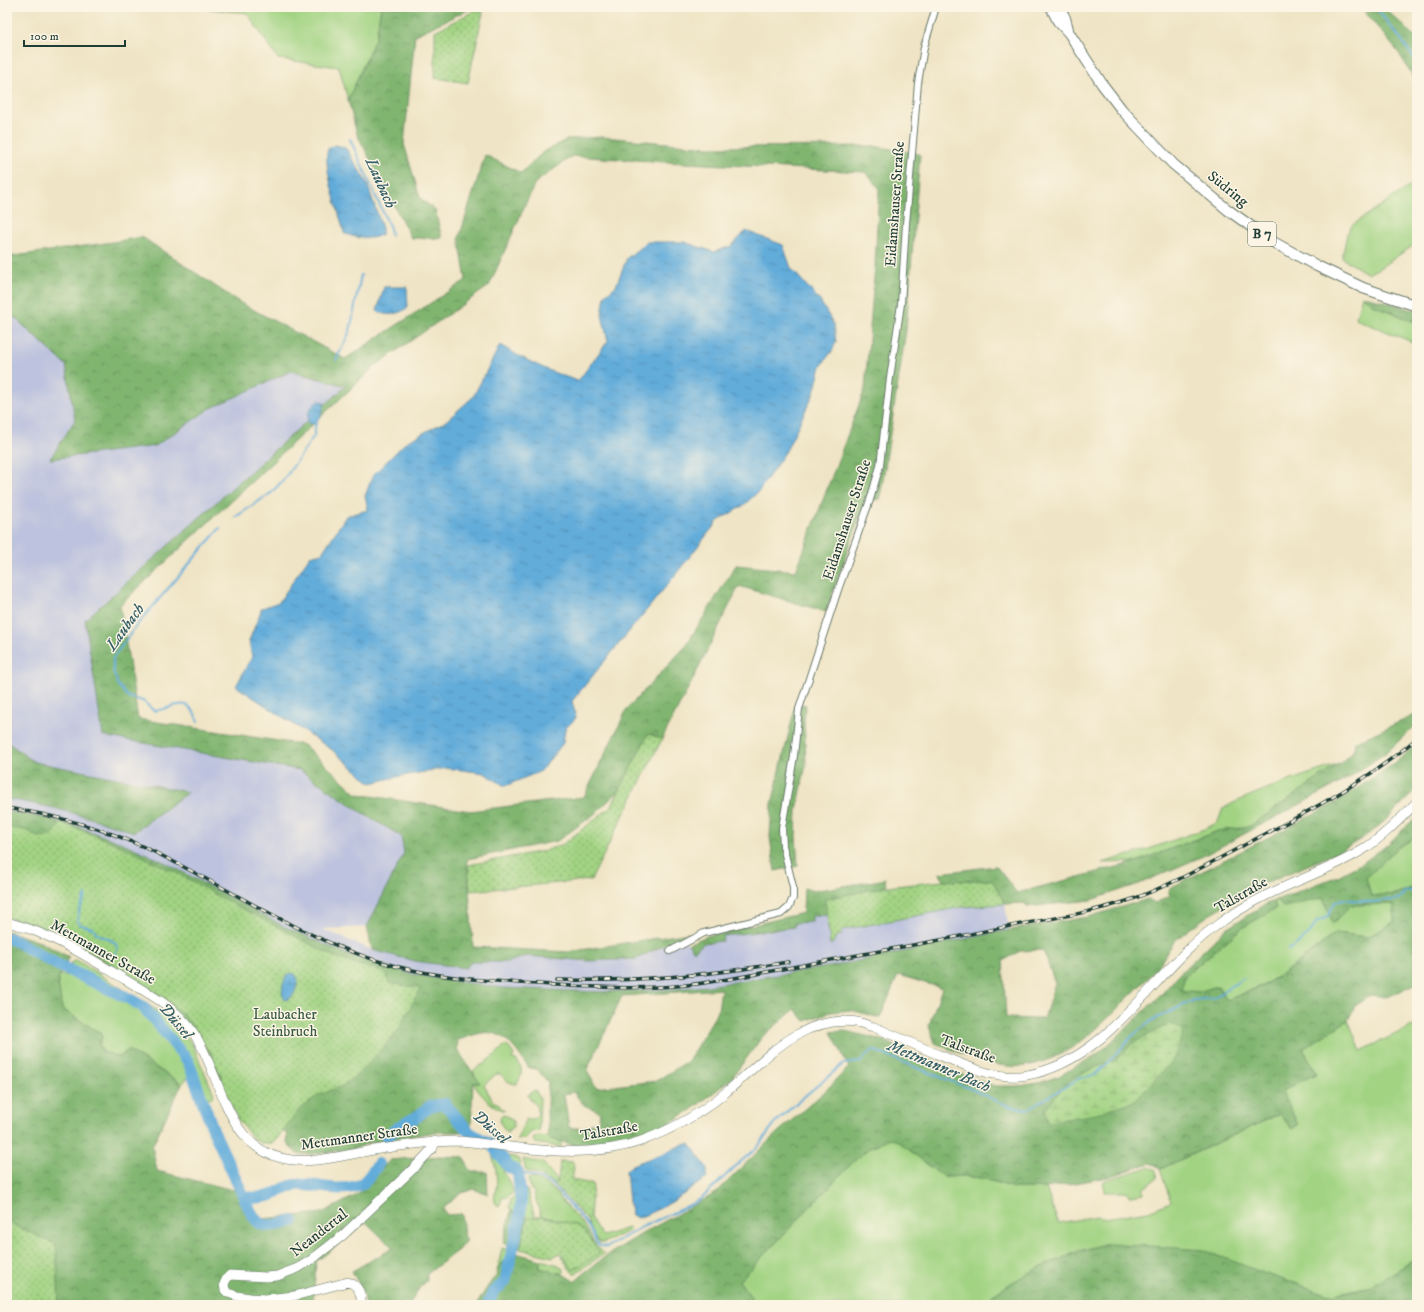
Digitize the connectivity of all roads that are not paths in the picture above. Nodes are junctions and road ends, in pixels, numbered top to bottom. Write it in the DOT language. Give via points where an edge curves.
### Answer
graph roads {
  1 [pos="936,7"];
  2 [pos="1051,7"];
  3 [pos="1059,7"];
  4 [pos="1069,33"];
  5 [pos="1417,306"];
  6 [pos="1417,802"];
  7 [pos="7,922"];
  8 [pos="670,951"];
  9 [pos="435,1141"];
  10 [pos="485,1143"];
  11 [pos="361,1305"];
  1 -- 8 [label="street, Eidamshauser Straße" via="924,47 918,83 901,304 880,466 800,709 782,828 783,846 793,887 792,903 781,914 704,933"];
  2 -- 4 [label="main road, Südring / B 7" via="1058,21"];
  3 -- 4 [label="main road, Südring / B 7"];
  4 -- 5 [label="main road, Südring / B 7" via="1122,110 1173,164 1228,210 1273,242 1317,266 1362,288"];
  6 -- 10 [label="main road, Talstraße" via="1364,849 1268,894 1218,924 1188,950 1092,1046 1070,1061 1043,1072 1025,1076 986,1073 874,1027 858,1022 836,1022 803,1031 781,1044 714,1102 650,1137 600,1150 576,1151"];
  7 -- 9 [label="main road, Mettmanner Straße" via="69,946 155,998 185,1021 202,1047 236,1125 246,1138 261,1150 280,1158 301,1160"];
  9 -- 10 [label="main road, Mettmanner Straße"];
  9 -- 11 [label="main road, Neandertal" via="434,1148 414,1168 342,1236 311,1260 277,1276 230,1275 224,1284 231,1295 266,1299 294,1296 348,1282 356,1286 361,1295"];
}
